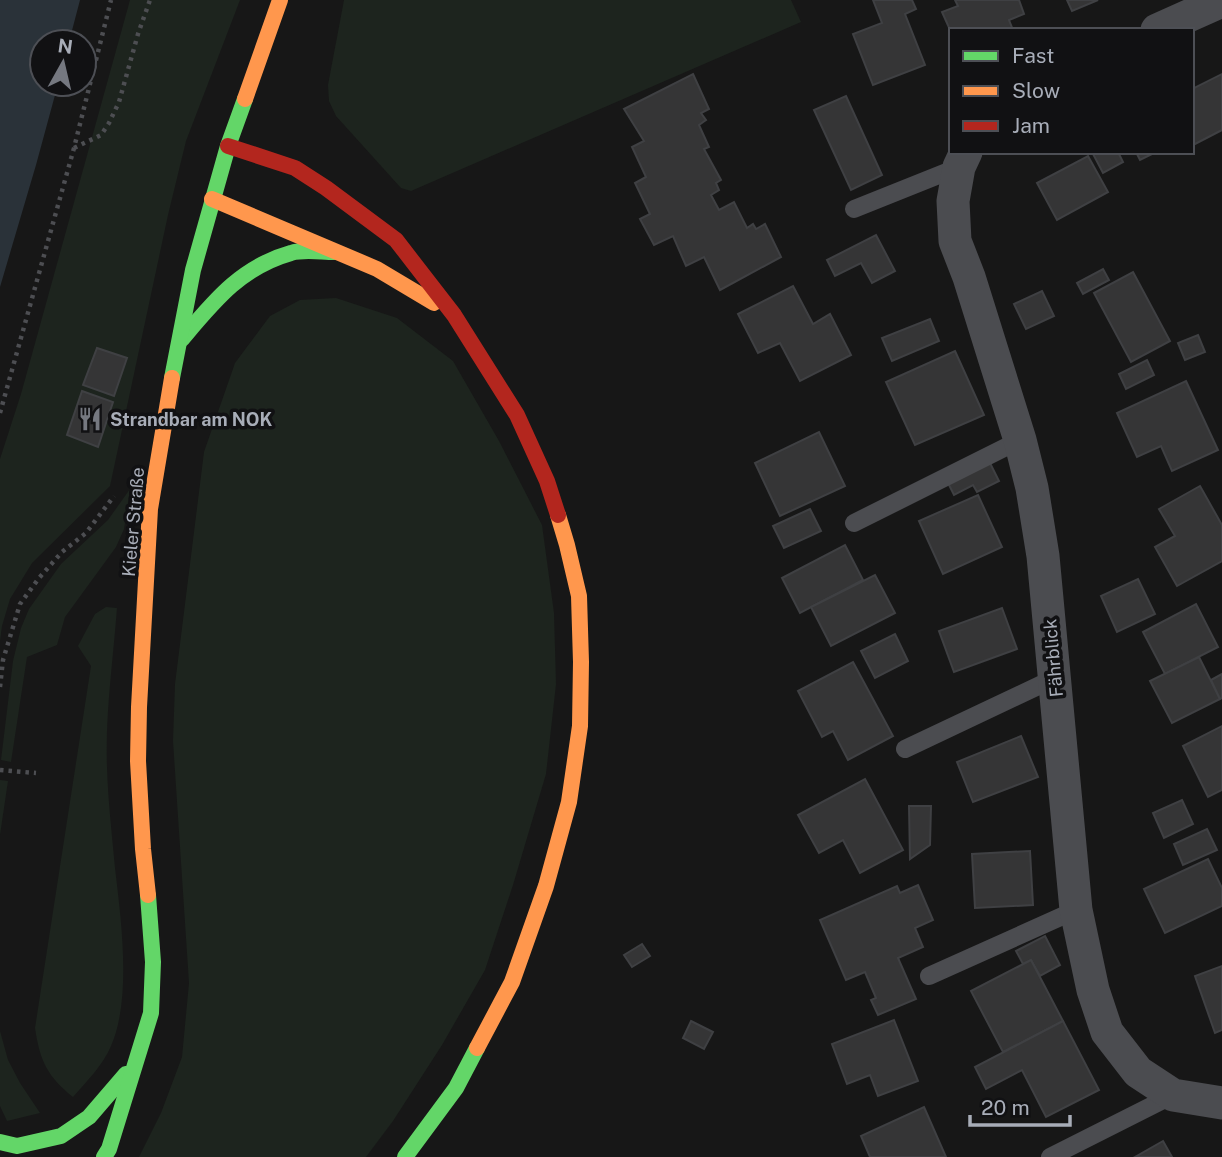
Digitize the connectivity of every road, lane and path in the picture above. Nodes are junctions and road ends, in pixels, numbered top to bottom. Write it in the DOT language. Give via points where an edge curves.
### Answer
graph roads {
  1 [pos="111,0"];
  2 [pos="150,0"];
  3 [pos="280,0"];
  4 [pos="1222,1"];
  5 [pos="1161,28"];
  6 [pos="228,146"];
  7 [pos="74,148"];
  8 [pos="962,159"];
  9 [pos="212,199"];
  10 [pos="854,209"];
  11 [pos="340,252"];
  12 [pos="454,315"];
  13 [pos="178,343"];
  14 [pos="0,413"];
  15 [pos="1020,440"];
  16 [pos="120,487"];
  17 [pos="854,523"];
  18 [pos="1055,678"];
  19 [pos="0,687"];
  20 [pos="905,749"];
  21 [pos="0,770"];
  22 [pos="36,773"];
  23 [pos="1076,910"];
  24 [pos="929,976"];
  25 [pos="136,1061"];
  26 [pos="1173,1095"];
  27 [pos="1222,1103"];
  28 [pos="0,1142"];
  29 [pos="104,1157"];
  30 [pos="405,1157"];
  31 [pos="1050,1157"];
  1 -- 7 [label="path"];
  2 -- 7 [label="path" via="109,123 101,135"];
  3 -- 6 [label="main road, Kieler Straße"];
  4 -- 5 [label="street"];
  6 -- 9 [label="main road, Kieler Straße"];
  6 -- 12 [label="main road" via="295,169 356,210 396,240"];
  7 -- 14 [label="path"];
  8 -- 10 [label="lane"];
  8 -- 15 [label="street, Fährblick" via="953,201 955,241"];
  9 -- 11 [label="main road"];
  9 -- 13 [label="main road, Kieler Straße"];
  11 -- 12 [label="main road"];
  11 -- 13 [label="main road" via="293,252 253,268 216,299"];
  12 -- 30 [label="main road" via="517,415 547,481 568,545 579,596 580,726 569,802 512,982 456,1088"];
  13 -- 25 [label="main road, Kieler Straße" via="150,509 138,761 153,962 151,1013"];
  15 -- 17 [label="lane"];
  15 -- 18 [label="street, Fährblick" via="1043,556"];
  16 -- 19 [label="path" via="86,533 62,552 20,604"];
  18 -- 20 [label="lane"];
  18 -- 23 [label="street, Fährblick"];
  21 -- 22 [label="path"];
  23 -- 24 [label="lane"];
  23 -- 26 [label="street, Fährblick" via="1107,1032 1138,1072"];
  25 -- 28 [label="main road, Kieler Straße" via="89,1117 61,1136 18,1146"];
  25 -- 29 [label="main road, Kieler Straße"];
  26 -- 27 [label="street, Fährblick"];
  26 -- 31 [label="lane"];
}
